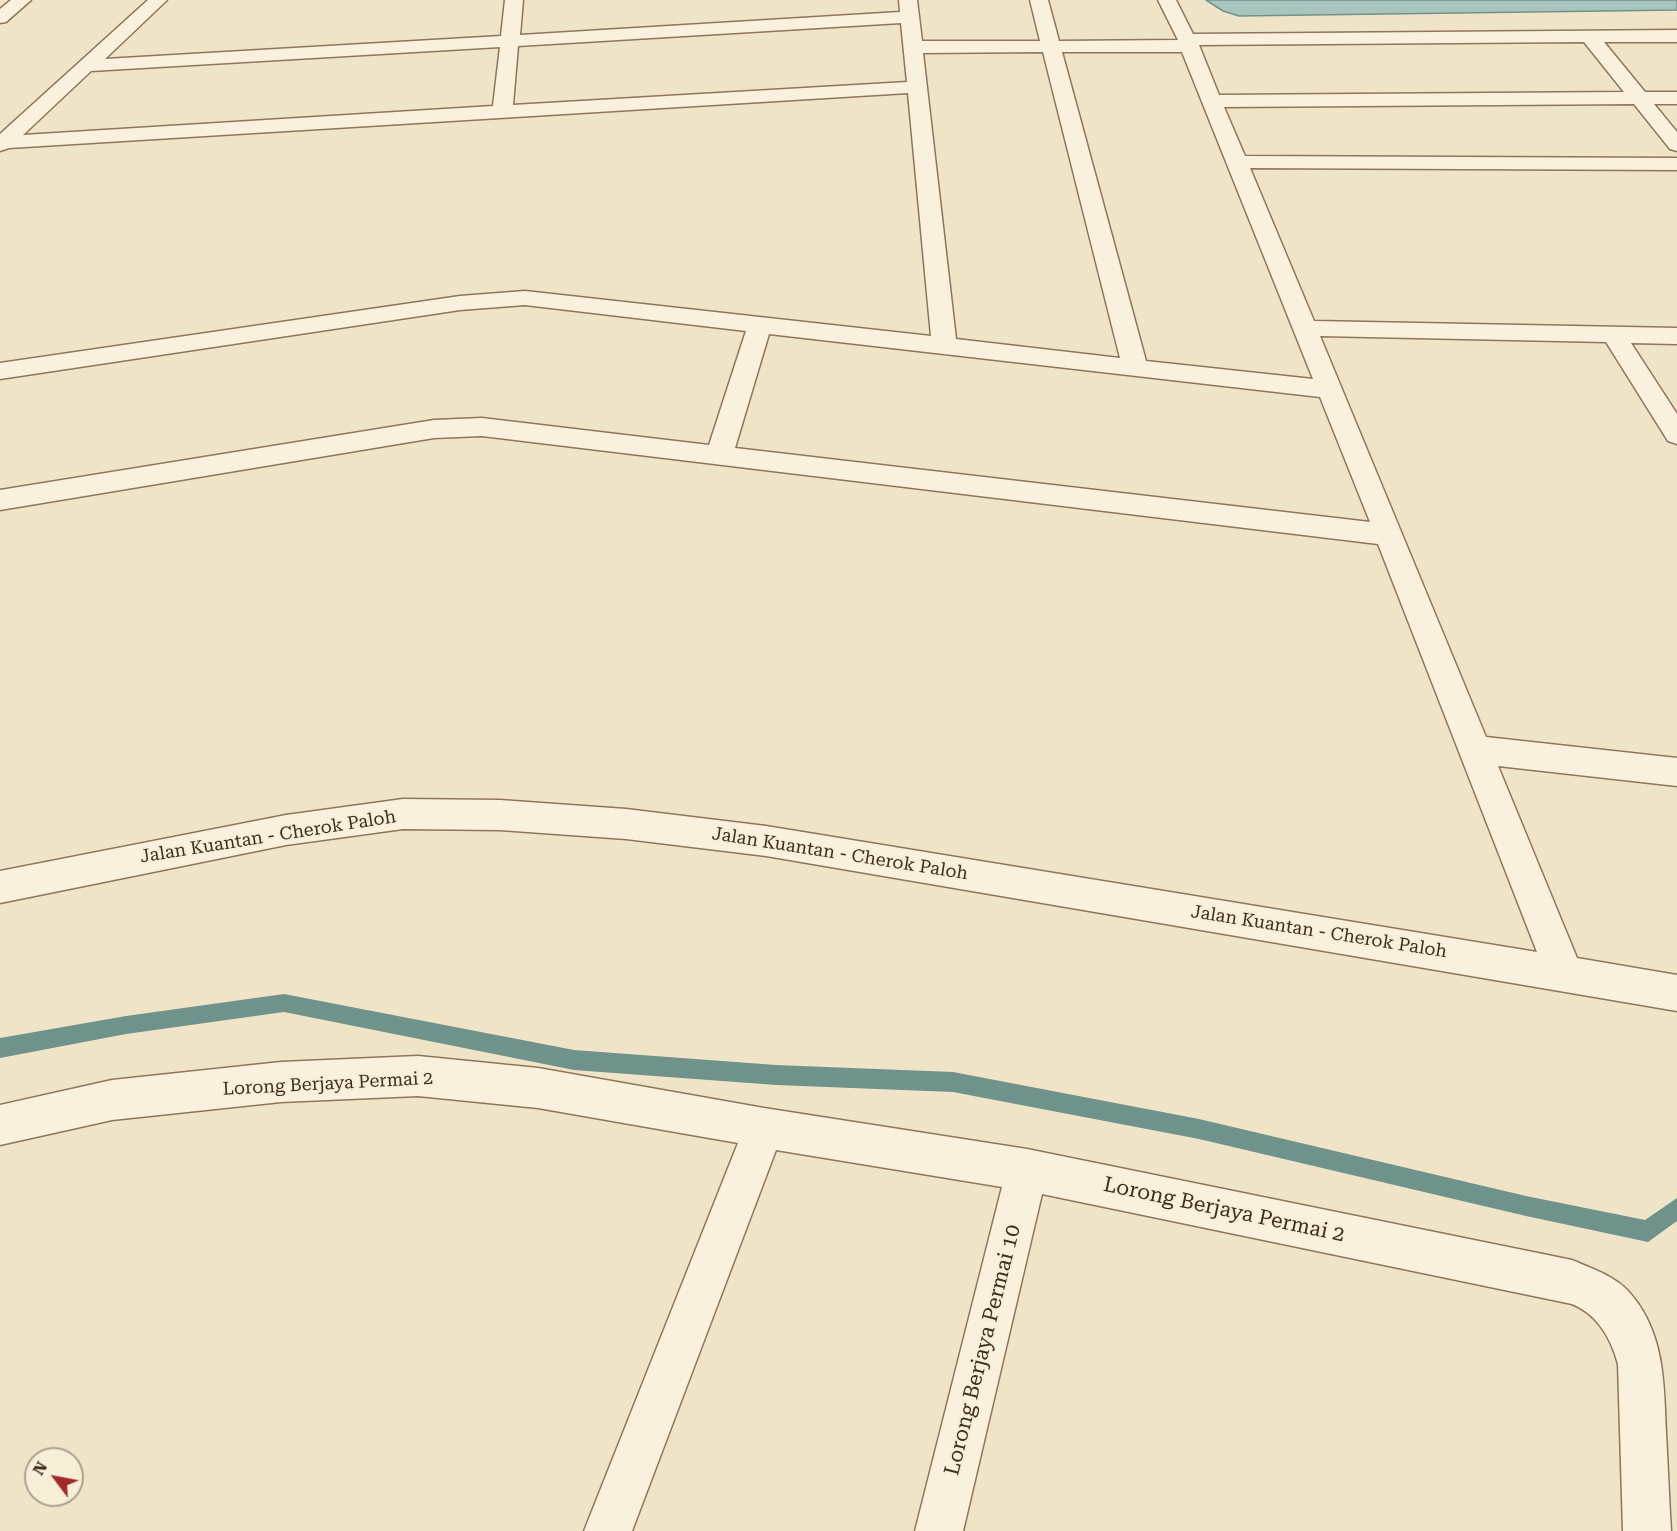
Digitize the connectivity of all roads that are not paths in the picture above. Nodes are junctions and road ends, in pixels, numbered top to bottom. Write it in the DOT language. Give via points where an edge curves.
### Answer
graph roads {
  1 [pos="22,0"];
  2 [pos="158,0"];
  3 [pos="514,0"];
  4 [pos="1039,0"];
  5 [pos="1167,0"];
  6 [pos="909,9"];
  7 [pos="0,18"];
  8 [pos="1589,36"];
  9 [pos="1677,36"];
  10 [pos="509,41"];
  11 [pos="1188,43"];
  12 [pos="1051,46"];
  13 [pos="912,47"];
  14 [pos="87,66"];
  15 [pos="916,87"];
  16 [pos="1639,98"];
  17 [pos="1677,98"];
  18 [pos="1212,101"];
  19 [pos="502,112"];
  20 [pos="2,143"];
  21 [pos="1677,145"];
  22 [pos="1237,162"];
  23 [pos="1677,164"];
  24 [pos="760,324"];
  25 [pos="1305,328"];
  26 [pos="1613,334"];
  27 [pos="1677,336"];
  28 [pos="944,345"];
  29 [pos="1135,367"];
  30 [pos="0,371"];
  31 [pos="1330,390"];
  32 [pos="1677,435"];
  33 [pos="719,455"];
  34 [pos="0,500"];
  35 [pos="1389,535"];
  36 [pos="1475,750"];
  37 [pos="1677,772"];
  38 [pos="0,887"];
  39 [pos="1564,973"];
  40 [pos="1677,993"];
  41 [pos="0,1125"];
  42 [pos="764,1128"];
  43 [pos="1027,1170"];
  44 [pos="608,1531"];
  45 [pos="939,1531"];
  46 [pos="1647,1531"];
  1 -- 7 [label="street"];
  2 -- 14 [label="street"];
  3 -- 10 [label="street"];
  4 -- 12 [label="street"];
  5 -- 11 [label="street"];
  6 -- 10 [label="street"];
  6 -- 13 [label="street"];
  8 -- 9 [label="street"];
  8 -- 11 [label="street"];
  8 -- 16 [label="street"];
  10 -- 14 [label="street"];
  10 -- 19 [label="street"];
  11 -- 12 [label="street"];
  11 -- 18 [label="street"];
  12 -- 13 [label="street"];
  12 -- 29 [label="street"];
  13 -- 15 [label="street"];
  14 -- 20 [label="street"];
  15 -- 19 [label="street"];
  15 -- 28 [label="street"];
  16 -- 17 [label="street"];
  16 -- 18 [label="street"];
  16 -- 21 [label="street"];
  18 -- 22 [label="street"];
  19 -- 20 [label="street"];
  22 -- 23 [label="street"];
  22 -- 25 [label="street"];
  24 -- 28 [label="street"];
  24 -- 30 [label="street" via="525,298 460,303"];
  24 -- 33 [label="street"];
  25 -- 26 [label="street"];
  25 -- 31 [label="street"];
  26 -- 27 [label="street"];
  26 -- 32 [label="street"];
  28 -- 29 [label="street"];
  29 -- 31 [label="street"];
  31 -- 35 [label="street"];
  33 -- 34 [label="street" via="482,427 434,429"];
  33 -- 35 [label="street"];
  35 -- 36 [label="street"];
  36 -- 37 [label="street"];
  36 -- 39 [label="street"];
  38 -- 39 [label="street, Jalan Kuantan - Cherok Paloh" via="286,830 403,814 500,815 626,824 766,841"];
  39 -- 40 [label="street, Jalan Kuantan - Cherok Paloh"];
  41 -- 42 [label="street, Lorong Berjaya Permai 2" via="112,1100 281,1082 418,1076 538,1088"];
  42 -- 43 [label="street, Lorong Berjaya Permai 2"];
  42 -- 44 [label="street"];
  43 -- 45 [label="street, Lorong Berjaya Permai 10"];
  43 -- 46 [label="street, Lorong Berjaya Permai 2" via="1572,1282 1596,1292 1618,1312 1633,1336 1640,1364"];
}
